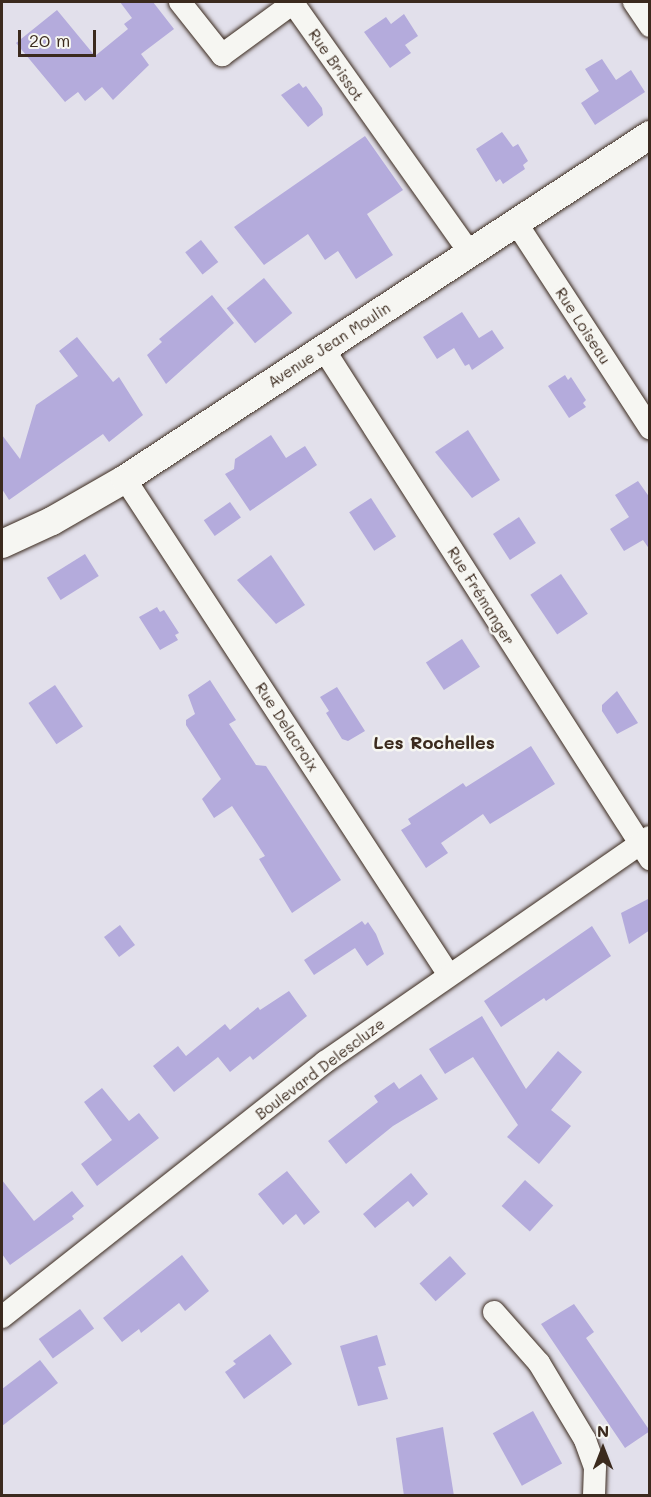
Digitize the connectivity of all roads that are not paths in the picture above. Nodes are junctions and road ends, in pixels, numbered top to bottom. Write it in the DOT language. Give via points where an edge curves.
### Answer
graph roads {
  1 [pos="180,2"];
  2 [pos="634,2"];
  3 [pos="650,26"];
  4 [pos="650,135"];
  5 [pos="517,224"];
  6 [pos="471,254"];
  7 [pos="323,348"];
  8 [pos="650,428"];
  9 [pos="125,478"];
  10 [pos="2,544"];
  11 [pos="646,846"];
  12 [pos="449,975"];
  13 [pos="494,1312"];
  14 [pos="2,1317"];
  15 [pos="594,1496"];
  1 -- 6 [label="street, Rue Brissot" via="222,55 293,3"];
  2 -- 3 [label="street"];
  4 -- 5 [label="street, Avenue Jean Moulin"];
  5 -- 6 [label="street, Avenue Jean Moulin"];
  5 -- 8 [label="street, Rue Loiseau"];
  6 -- 7 [label="street, Avenue Jean Moulin"];
  7 -- 9 [label="street, Avenue Jean Moulin"];
  7 -- 11 [label="street, Rue Frémanger"];
  9 -- 10 [label="street, Avenue Jean Moulin" via="52,521"];
  9 -- 12 [label="street, Rue Delacroix"];
  11 -- 12 [label="street, Boulevard Delescluze"];
  12 -- 14 [label="street, Boulevard Delescluze" via="325,1062"];
  13 -- 15 [label="street" via="539,1363 585,1440 595,1467"];
}
